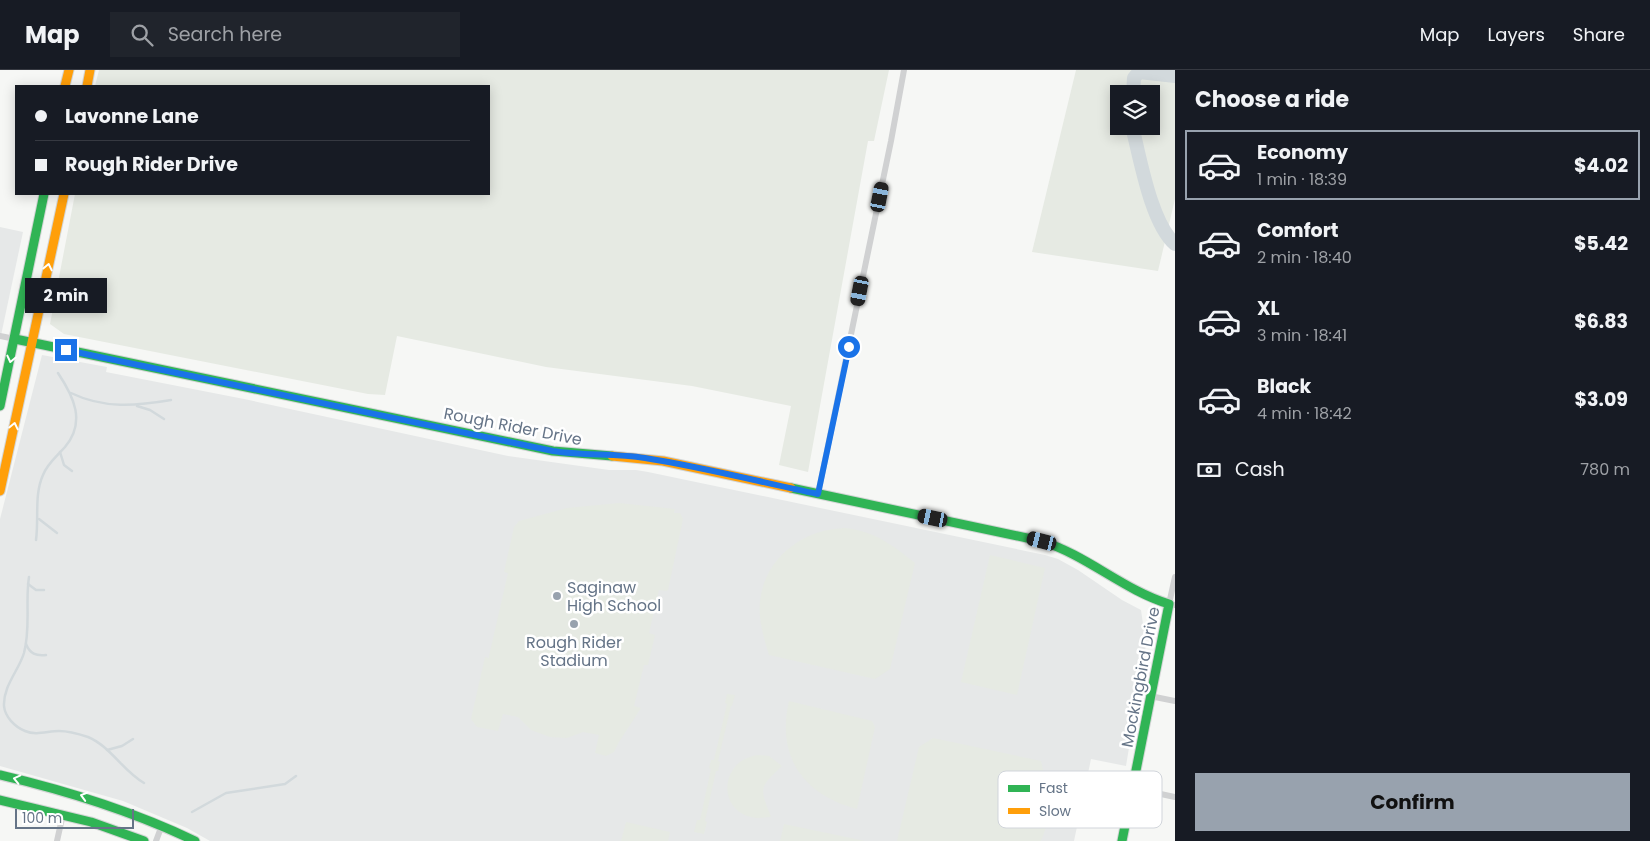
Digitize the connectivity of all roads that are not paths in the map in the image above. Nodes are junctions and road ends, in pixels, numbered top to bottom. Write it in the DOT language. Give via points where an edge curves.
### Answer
graph roads {
  1 [pos="69,70"];
  2 [pos="90,70"];
  3 [pos="904,70"];
  4 [pos="65,85"];
  5 [pos="87,85"];
  6 [pos="44,195"];
  7 [pos="64,195"];
  8 [pos="0,336"];
  9 [pos="15,339"];
  10 [pos="32,342"];
  11 [pos="0,406"];
  12 [pos="0,491"];
  13 [pos="818,494"];
  14 [pos="1175,577"];
  15 [pos="1172,605"];
  16 [pos="1150,696"];
  17 [pos="1175,701"];
  18 [pos="1136,771"];
  19 [pos="0,775"];
  20 [pos="1162,794"];
  21 [pos="1175,797"];
  22 [pos="0,800"];
  23 [pos="62,814"];
  24 [pos="162,825"];
  25 [pos="1125,828"];
  26 [pos="57,841"];
  27 [pos="144,841"];
  28 [pos="156,841"];
  29 [pos="195,841"];
  30 [pos="1122,841"];
  1 -- 4 [label="street"];
  2 -- 5 [label="street"];
  3 -- 13 [label="street"];
  6 -- 9 [label="street"];
  10 -- 7 [label="street, one-way"];
  8 -- 9 [label="street"];
  9 -- 10 [label="street, Rough Rider Drive"];
  9 -- 11 [label="street, one-way"];
  12 -- 10 [label="street, one-way"];
  10 -- 13 [label="street, Rough Rider Drive" via="553,451 634,456"];
  13 -- 15 [label="street, Rough Rider Drive" via="1048,542 1076,554 1130,589"];
  14 -- 15 [label="street, Mockingbird Drive"];
  15 -- 16 [label="street, Mockingbird Drive"];
  16 -- 17 [label="street"];
  16 -- 18 [label="street, Mockingbird Drive"];
  24 -- 19 [label="street, one-way" via="106,802"];
  20 -- 21 [label="street"];
  22 -- 23 [label="street"];
  23 -- 26 [label="street"];
  23 -- 27 [label="street" via="101,824"];
  24 -- 28 [label="street"];
  24 -- 29 [label="street"];
  25 -- 30 [label="street, Mockingbird Drive"];
}
